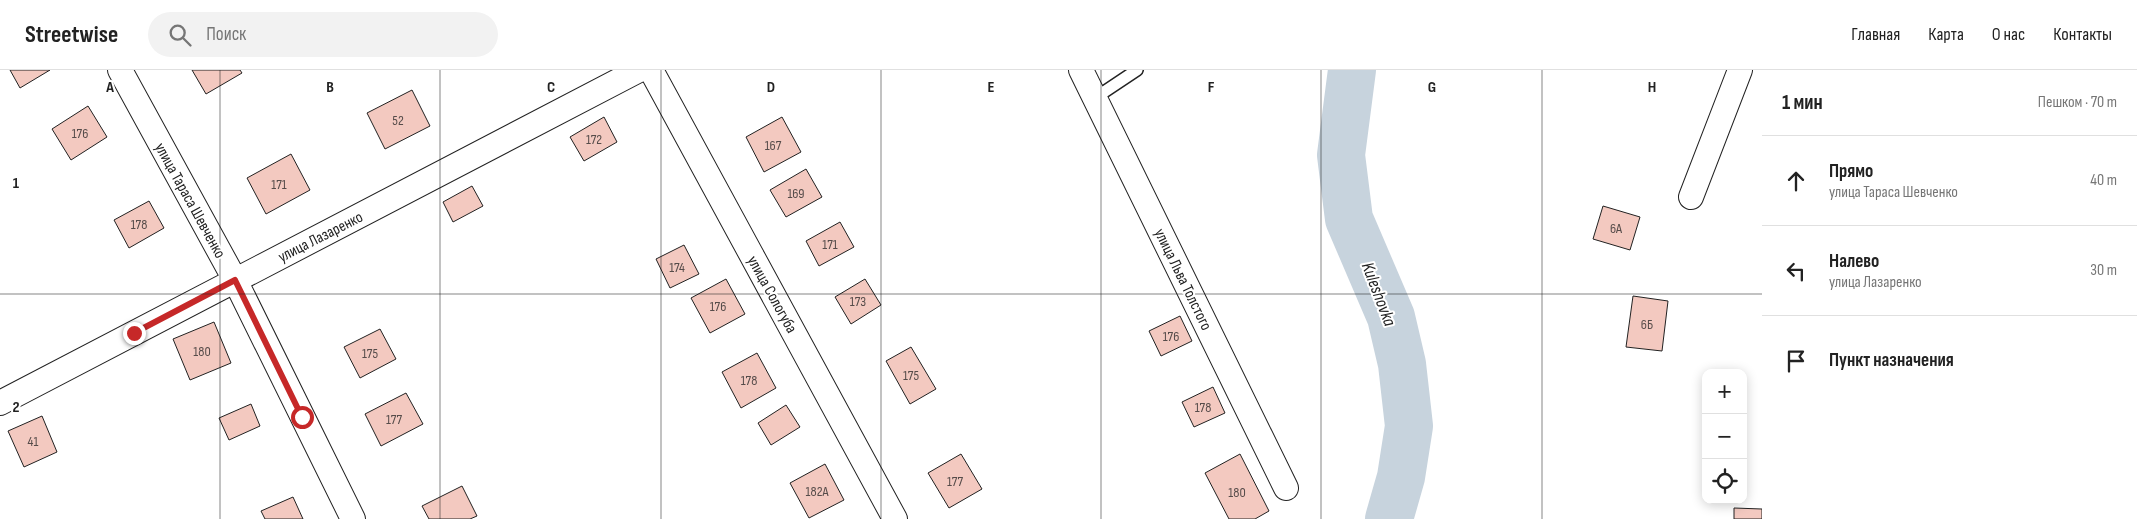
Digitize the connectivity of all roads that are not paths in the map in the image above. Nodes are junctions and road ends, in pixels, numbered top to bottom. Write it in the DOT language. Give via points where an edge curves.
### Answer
graph roads {
  1 [pos="120,70"];
  2 [pos="640,70"];
  3 [pos="651,70"];
  4 [pos="1081,70"];
  5 [pos="1137,70"];
  6 [pos="1740,70"];
  7 [pos="1095,98"];
  8 [pos="1691,197"];
  9 [pos="235,280"];
  10 [pos="0,403"];
  11 [pos="1286,488"];
  12 [pos="353,519"];
  13 [pos="895,519"];
  1 -- 9 [label="street, улица Тараса Шевченко"];
  2 -- 9 [label="street, улица Лазаренко"];
  3 -- 13 [label="street, улица Сологуба"];
  4 -- 7 [label="street, улица Льва Толстого"];
  5 -- 7 [label="lane"];
  6 -- 8 [label="street"];
  7 -- 11 [label="street, улица Льва Толстого"];
  9 -- 10 [label="street, улица Лазаренко"];
  9 -- 12 [label="street, улица Тараса Шевченко"];
}
